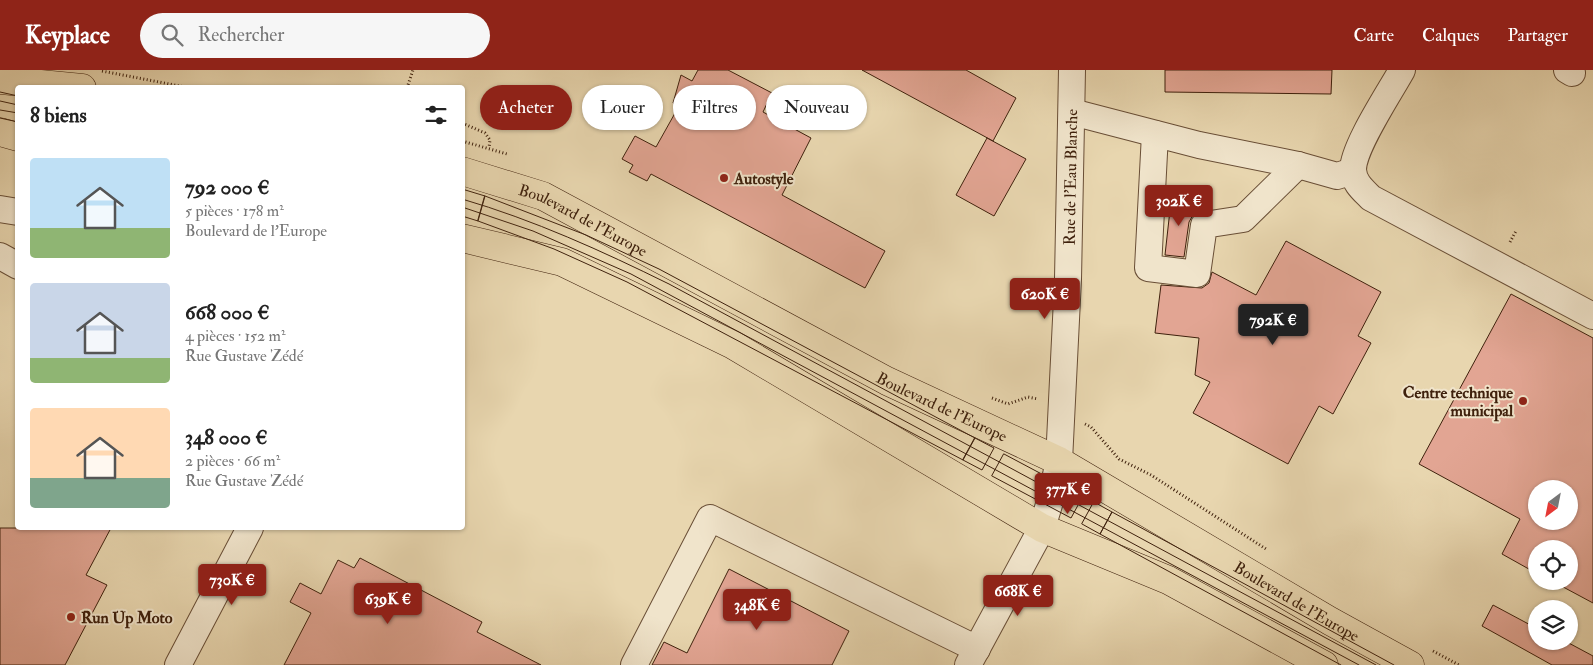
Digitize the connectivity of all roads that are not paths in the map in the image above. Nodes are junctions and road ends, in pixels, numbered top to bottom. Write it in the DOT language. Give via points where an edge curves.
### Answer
graph roads {
  1 [pos="1072,70"];
  2 [pos="1402,70"];
  3 [pos="0,80"];
  4 [pos="51,85"];
  5 [pos="1072,112"];
  6 [pos="0,132"];
  7 [pos="1155,134"];
  8 [pos="15,136"];
  9 [pos="1298,165"];
  10 [pos="1353,171"];
  11 [pos="465,172"];
  12 [pos="0,209"];
  13 [pos="15,212"];
  14 [pos="465,239"];
  15 [pos="0,256"];
  16 [pos="15,264"];
  17 [pos="1593,316"];
  18 [pos="1059,461"];
  19 [pos="1042,528"];
  20 [pos="249,530"];
  21 [pos="972,657"];
  22 [pos="178,665"];
  23 [pos="634,665"];
  24 [pos="1324,665"];
  25 [pos="1410,665"];
  1 -- 5 [label="street, Rue de l'Eau Blanche"];
  2 -- 10 [label="street" via="1356,153"];
  3 -- 4 [label="main road"];
  5 -- 7 [label="street"];
  5 -- 18 [label="street, Rue de l'Eau Blanche"];
  6 -- 8 [label="main road"];
  7 -- 9 [label="street"];
  7 -- 9 [label="street" via="1148,268 1197,274 1204,225 1243,219"];
  9 -- 10 [label="street" via="1337,176"];
  10 -- 17 [label="street" via="1358,185 1371,198"];
  11 -- 18 [label="main road, Boulevard de l'Europe" via="543,196 887,381"];
  12 -- 13 [label="street"];
  14 -- 19 [label="main road" via="562,262 733,345"];
  15 -- 16 [label="street"];
  18 -- 19 [label="street, Rue de l'Eau Blanche"];
  18 -- 25 [label="main road, Boulevard de l'Europe"];
  19 -- 21 [label="street, Rue de l'Eau Blanche"];
  19 -- 24 [label="main road" via="1168,580"];
  20 -- 22 [label="street"];
  21 -- 23 [label="street" via="710,518"];
}
